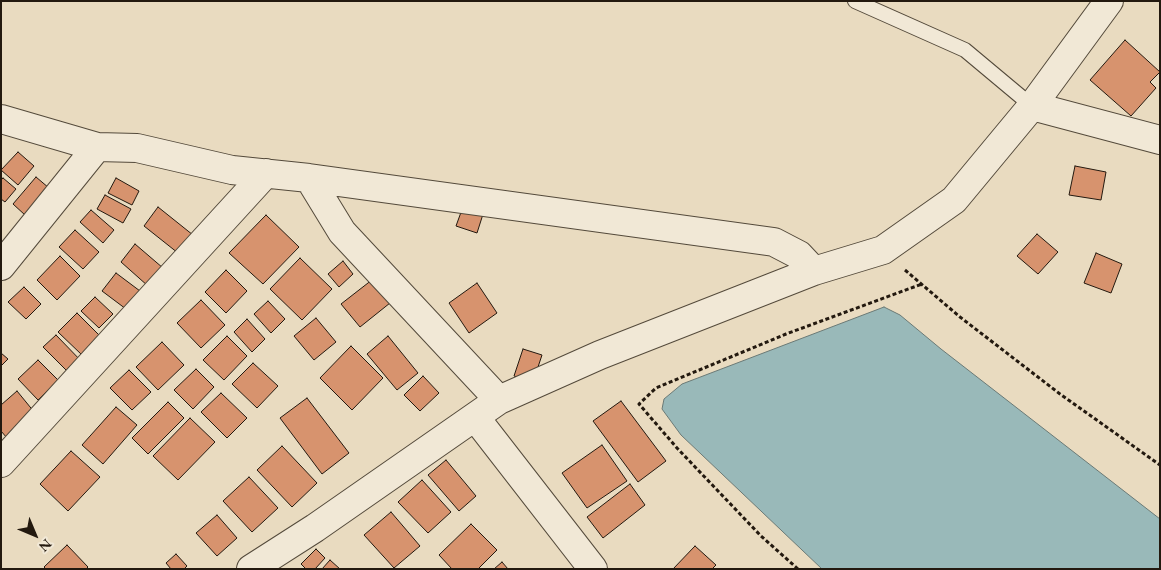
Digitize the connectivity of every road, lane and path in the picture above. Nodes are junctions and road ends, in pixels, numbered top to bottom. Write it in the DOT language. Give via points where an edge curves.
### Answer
graph roads {
  1 [pos="855,1"];
  2 [pos="1109,1"];
  3 [pos="1032,106"];
  4 [pos="1,120"];
  5 [pos="1160,140"];
  6 [pos="97,147"];
  7 [pos="266,173"];
  8 [pos="309,178"];
  9 [pos="1,266"];
  10 [pos="814,271"];
  11 [pos="499,400"];
  12 [pos="475,417"];
  13 [pos="1,463"];
  14 [pos="1160,465"];
  15 [pos="252,569"];
  16 [pos="594,569"];
  17 [pos="798,569"];
  1 -- 3 [label="lane" via="965,50"];
  2 -- 3 [label="street"];
  3 -- 5 [label="street"];
  3 -- 10 [label="street" via="954,200 882,250"];
  4 -- 6 [label="street"];
  6 -- 7 [label="street" via="137,148 232,170"];
  6 -- 9 [label="street"];
  7 -- 8 [label="street"];
  7 -- 13 [label="street"];
  8 -- 10 [label="street" via="774,242 799,255"];
  8 -- 11 [label="street" via="342,232"];
  10 -- 11 [label="street" via="600,355"];
  11 -- 12 [label="street"];
  12 -- 15 [label="street"];
  12 -- 16 [label="street"];
  14 -- 17 [label="path" via="1060,394 922,284 786,334 656,388 639,404 728,502"];
}
